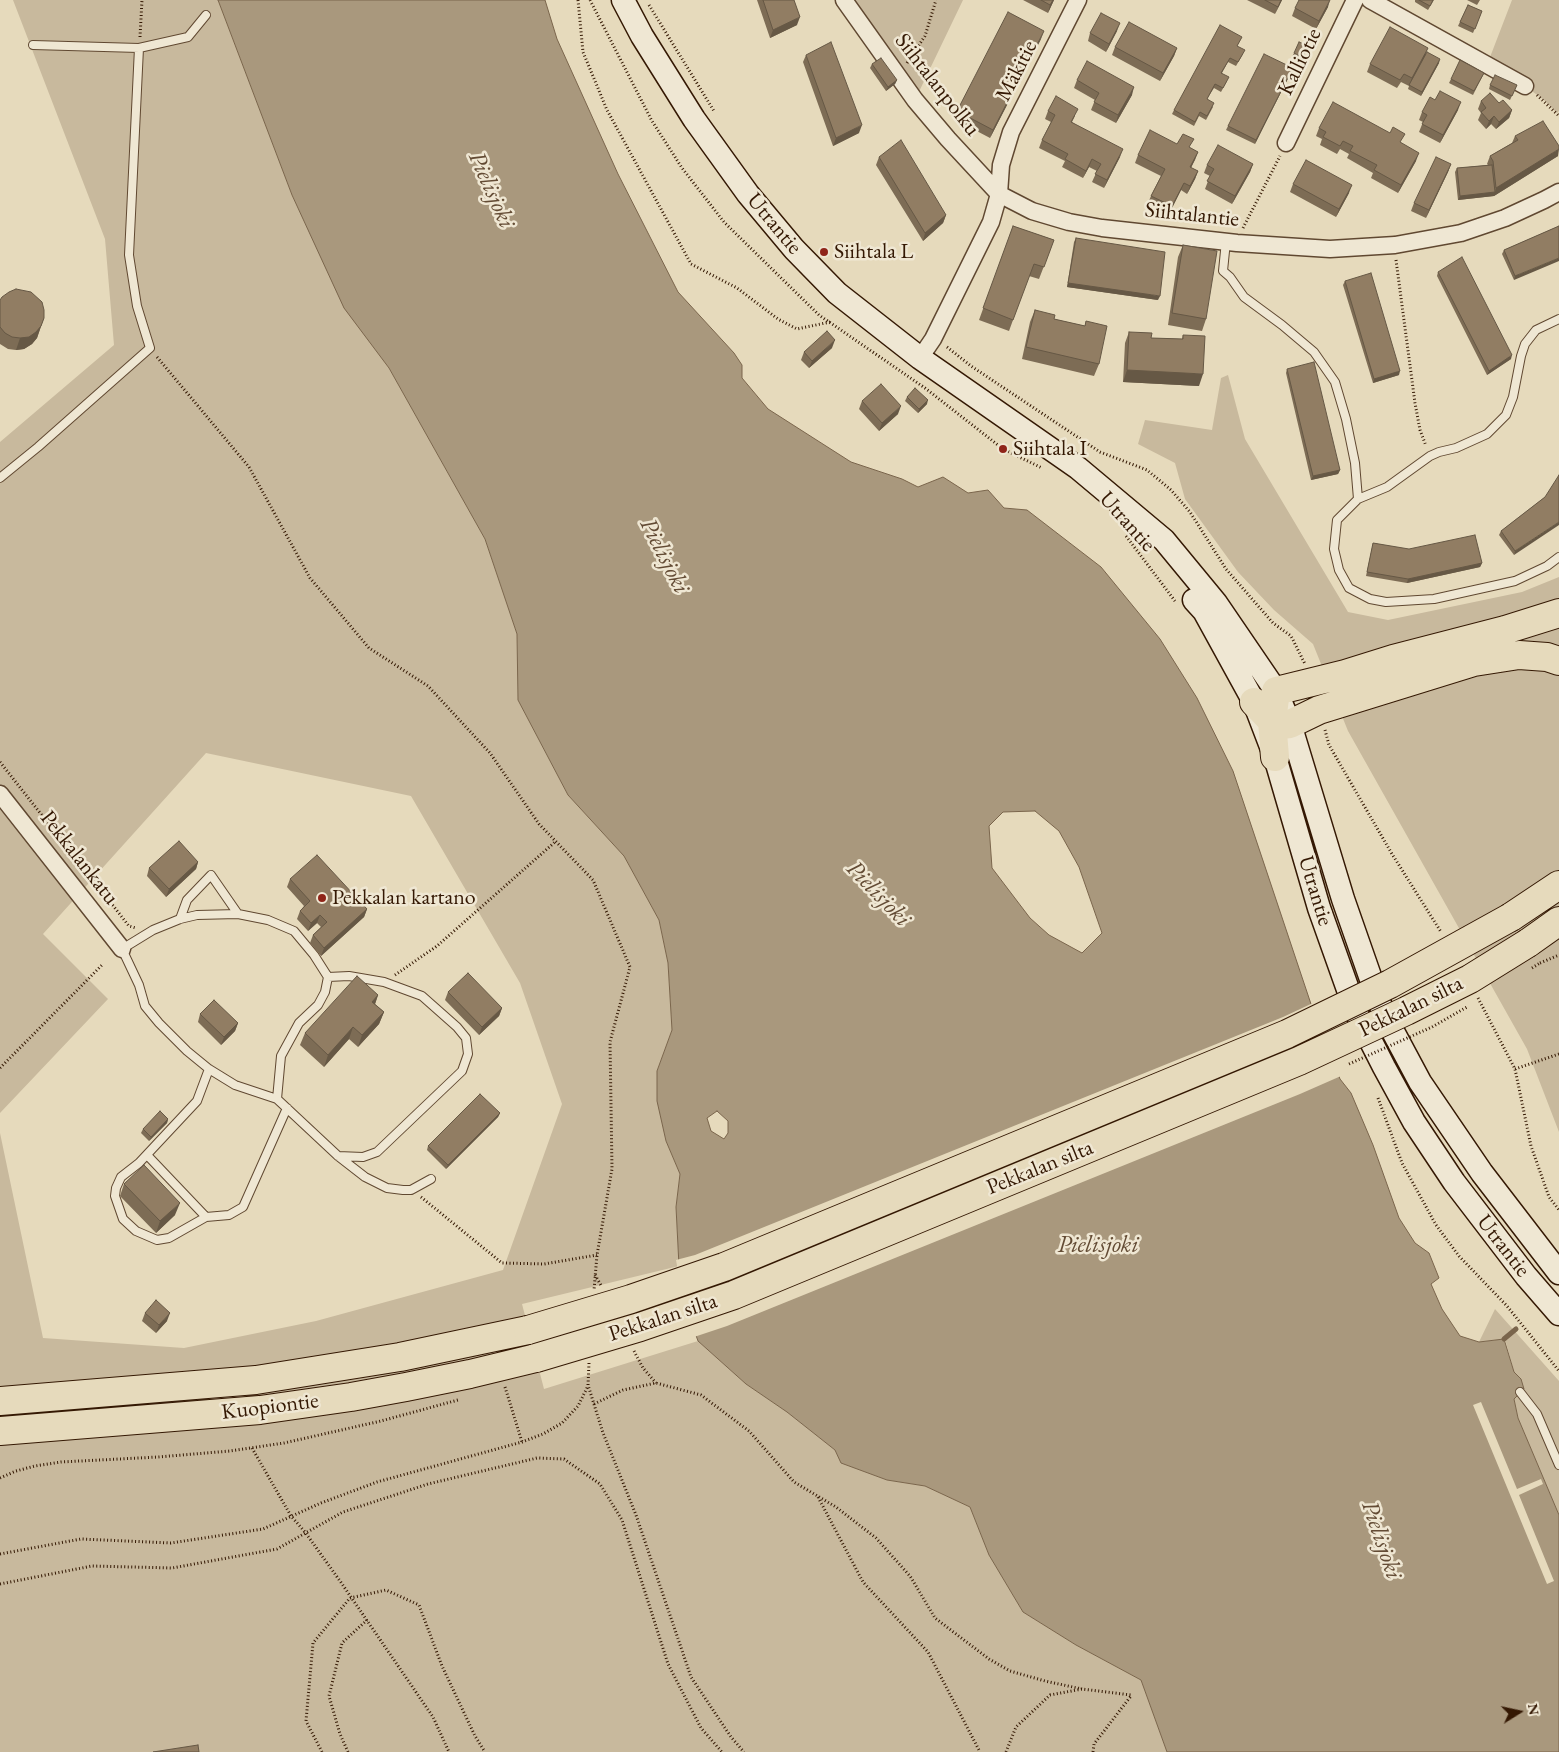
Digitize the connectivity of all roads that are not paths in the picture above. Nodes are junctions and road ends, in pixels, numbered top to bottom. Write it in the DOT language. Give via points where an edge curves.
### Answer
graph roads {
  1 [pos="623,0"];
  2 [pos="844,0"];
  3 [pos="1078,0"];
  4 [pos="1355,0"];
  5 [pos="1370,0"];
  6 [pos="206,15"];
  7 [pos="33,46"];
  8 [pos="139,48"];
  9 [pos="1525,86"];
  10 [pos="1286,143"];
  11 [pos="1559,192"];
  12 [pos="999,194"];
  13 [pos="1232,242"];
  14 [pos="1559,319"];
  15 [pos="920,358"];
  16 [pos="0,478"];
  17 [pos="1358,499"];
  18 [pos="1559,556"];
  19 [pos="1559,613"];
  20 [pos="1559,661"];
  21 [pos="1273,710"];
  22 [pos="1276,757"];
  23 [pos="0,794"];
  24 [pos="1559,885"];
  25 [pos="238,914"];
  26 [pos="180,919"];
  27 [pos="1546,937"];
  28 [pos="122,949"];
  29 [pos="328,977"];
  30 [pos="209,1069"];
  31 [pos="277,1099"];
  32 [pos="287,1108"];
  33 [pos="147,1155"];
  34 [pos="338,1156"];
  35 [pos="431,1179"];
  36 [pos="206,1217"];
  37 [pos="1559,1273"];
  38 [pos="1559,1314"];
  39 [pos="528,1330"];
  40 [pos="536,1358"];
  41 [pos="1520,1392"];
  42 [pos="0,1401"];
  43 [pos="0,1431"];
  44 [pos="1559,1465"];
  1 -- 15 [label="main road, Utrantie" via="694,119 748,194 794,250 837,293"];
  2 -- 12 [label="street, Siihtalanpolku" via="915,100"];
  3 -- 12 [label="street, Mäkitie" via="1011,132 1001,165"];
  4 -- 10 [label="street, Kalliotie"];
  5 -- 9 [label="street"];
  6 -- 8 [label="lane" via="188,37"];
  7 -- 8 [label="lane"];
  8 -- 16 [label="lane" via="129,255 137,306 150,348"];
  11 -- 13 [label="street, Siihtalantie" via="1505,218 1461,233 1394,245 1330,249"];
  12 -- 13 [label="street, Siihtalantie" via="1032,211 1069,222"];
  12 -- 15 [label="street" via="991,222 933,339"];
  13 -- 17 [label="lane" via="1223,271 1244,297 1314,352 1335,382 1355,463"];
  14 -- 17 [label="lane" via="1536,330 1525,344 1506,416 1487,434 1430,456 1387,487"];
  15 -- 21 [label="main road, Utrantie" via="1078,468 1164,540 1216,603"];
  17 -- 18 [label="lane" via="1337,520 1334,549 1339,570 1349,588 1370,599 1386,602 1434,599 1468,592 1515,581 1547,566"];
  19 -- 21 [label="highway" via="1311,682"];
  20 -- 21 [label="highway" via="1519,655 1474,662 1319,710"];
  21 -- 22 [label="highway"];
  21 -- 37 [label="main road, Utrantie" via="1389,1024 1420,1082 1472,1158"];
  22 -- 38 [label="main road, Utrantie" via="1328,934 1356,1012 1414,1122 1454,1182"];
  23 -- 28 [label="street, Pekkalankatu"];
  24 -- 39 [label="highway, Pekkalan silta, bridge" via="1511,917 1390,984 1287,1034 724,1267 631,1300"];
  25 -- 26 [label="lane"];
  25 -- 26 [label="lane" via="211,875 187,900"];
  25 -- 29 [label="lane" via="268,920 294,931"];
  26 -- 28 [label="lane" via="153,930"];
  27 -- 40 [label="highway, Pekkalan silta, bridge" via="1406,1011 1299,1061 734,1295"];
  28 -- 30 [label="lane" via="145,1006 187,1051"];
  29 -- 31 [label="lane" via="318,1005 299,1023 281,1056"];
  29 -- 34 [label="lane" via="349,976 384,982 422,996 466,1038 468,1054 462,1071 377,1152 363,1156"];
  30 -- 31 [label="lane" via="235,1085"];
  30 -- 33 [label="lane" via="197,1101"];
  31 -- 32 [label="lane"];
  32 -- 34 [label="lane"];
  32 -- 36 [label="lane" via="243,1207 229,1215"];
  33 -- 36 [label="lane"];
  33 -- 36 [label="lane" via="121,1178 116,1188 115,1196 123,1218 136,1231 157,1240 169,1238"];
  34 -- 35 [label="lane" via="365,1177 387,1188 411,1190"];
  39 -- 42 [label="highway, Kuopiontie" via="400,1357 256,1380"];
  40 -- 43 [label="highway, Kuopiontie" via="388,1390 260,1410"];
  41 -- 44 [label="lane" via="1536,1414"];
}
